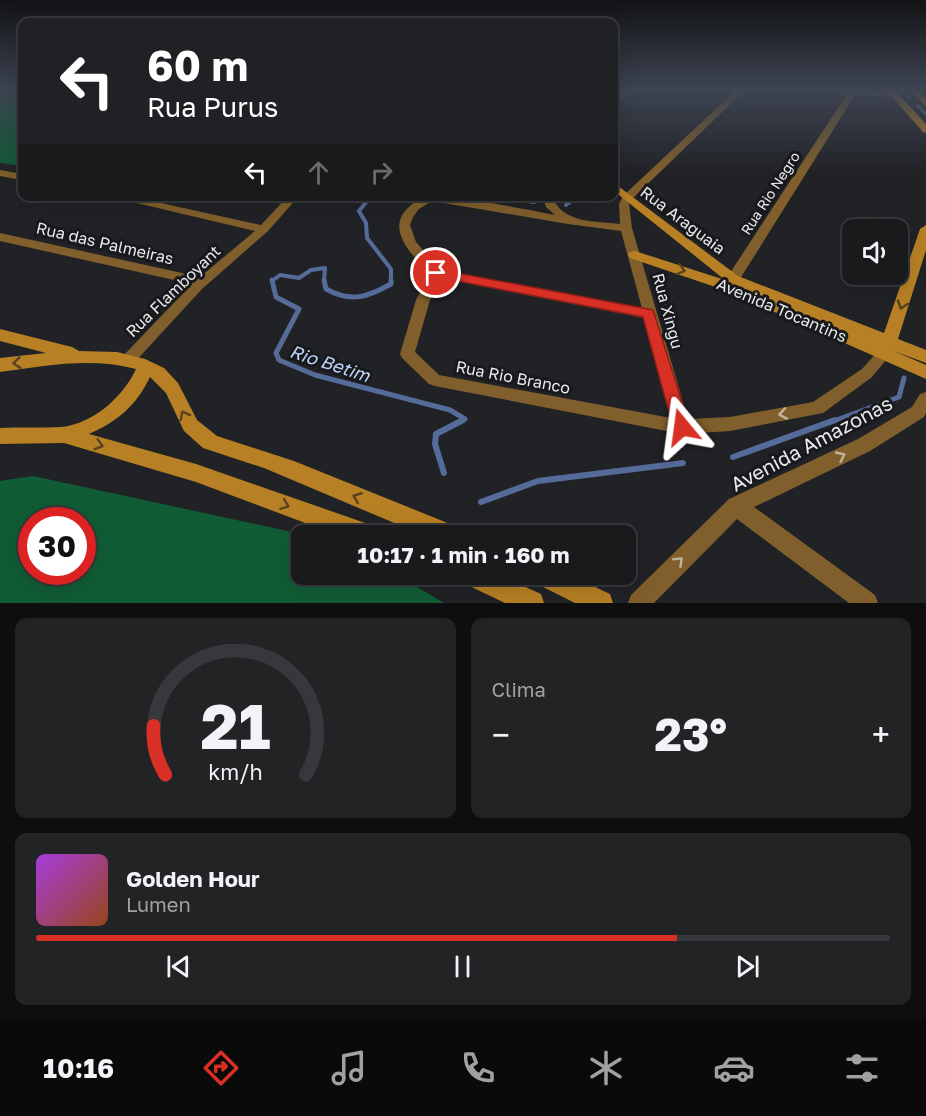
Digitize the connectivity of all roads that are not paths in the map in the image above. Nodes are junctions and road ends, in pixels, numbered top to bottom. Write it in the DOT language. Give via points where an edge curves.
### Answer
graph roads {
  1 [pos="711,117"];
  2 [pos="836,117"];
  3 [pos="914,117"];
  4 [pos="926,130"];
  5 [pos="0,172"];
  6 [pos="18,172"];
  7 [pos="18,176"];
  8 [pos="621,199"];
  9 [pos="135,201"];
  10 [pos="289,201"];
  11 [pos="422,201"];
  12 [pos="452,201"];
  13 [pos="549,201"];
  14 [pos="568,221"];
  15 [pos="626,228"];
  16 [pos="264,229"];
  17 [pos="926,230"];
  18 [pos="0,237"];
  19 [pos="635,255"];
  20 [pos="436,273"];
  21 [pos="202,282"];
  22 [pos="730,282"];
  23 [pos="648,314"];
  24 [pos="0,335"];
  25 [pos="887,348"];
  26 [pos="89,357"];
  27 [pos="926,357"];
  28 [pos="135,362"];
  29 [pos="0,364"];
  30 [pos="926,372"];
  31 [pos="926,399"];
  32 [pos="682,427"];
  33 [pos="64,435"];
  34 [pos="0,436"];
  35 [pos="736,506"];
  36 [pos="340,525"];
  37 [pos="425,525"];
  38 [pos="493,585"];
  39 [pos="564,585"];
  40 [pos="524,599"];
  41 [pos="601,603"];
  42 [pos="639,603"];
  43 [pos="867,603"];
  1 -- 8 [label="street"];
  2 -- 22 [label="street, Rua Rio Negro"];
  3 -- 4 [label="street"];
  5 -- 6 [label="street"];
  5 -- 7 [label="street"];
  8 -- 15 [label="street, Rua Xingu"];
  8 -- 22 [label="street, Rua Araguaia"];
  9 -- 16 [label="street"];
  10 -- 16 [label="street, Rua Flamboyant"];
  11 -- 20 [label="street" via="405,220 404,230"];
  12 -- 14 [label="street"];
  13 -- 14 [label="street"];
  14 -- 15 [label="street"];
  15 -- 19 [label="street, Rua Xingu"];
  16 -- 21 [label="street, Rua Flamboyant"];
  17 -- 25 [label="street, Avenida Amazonas, one-way"];
  18 -- 21 [label="street, Rua das Palmeiras"];
  19 -- 22 [label="street, Avenida Tocantins, one-way"];
  19 -- 23 [label="street, Rua Xingu"];
  20 -- 23 [label="street"];
  20 -- 32 [label="street, Rua Rio Branco" via="423,300 407,354 435,380"];
  21 -- 28 [label="street, Rua Flamboyant"];
  22 -- 25 [label="street, Avenida Tocantins"];
  23 -- 32 [label="street, Rua Xingu"];
  24 -- 26 [label="street"];
  25 -- 27 [label="street, Avenida Tocantins"];
  25 -- 30 [label="street, Avenida Tocantins"];
  25 -- 32 [label="street, Avenida Amazonas, one-way" via="867,373 817,408 730,424"];
  26 -- 28 [label="street"];
  26 -- 29 [label="street, one-way"];
  28 -- 33 [label="street" via="145,368 136,390 112,414"];
  37 -- 28 [label="street, one-way" via="269,461 208,441 189,425 161,374"];
  35 -- 31 [label="street, Avenida Amazonas, one-way" via="864,445 918,412"];
  33 -- 34 [label="street"];
  33 -- 36 [label="street, one-way" via="196,473"];
  42 -- 35 [label="street, Avenida Amazonas, one-way"];
  35 -- 43 [label="street"];
  38 -- 40 [label="street"];
  39 -- 41 [label="street"];
}
